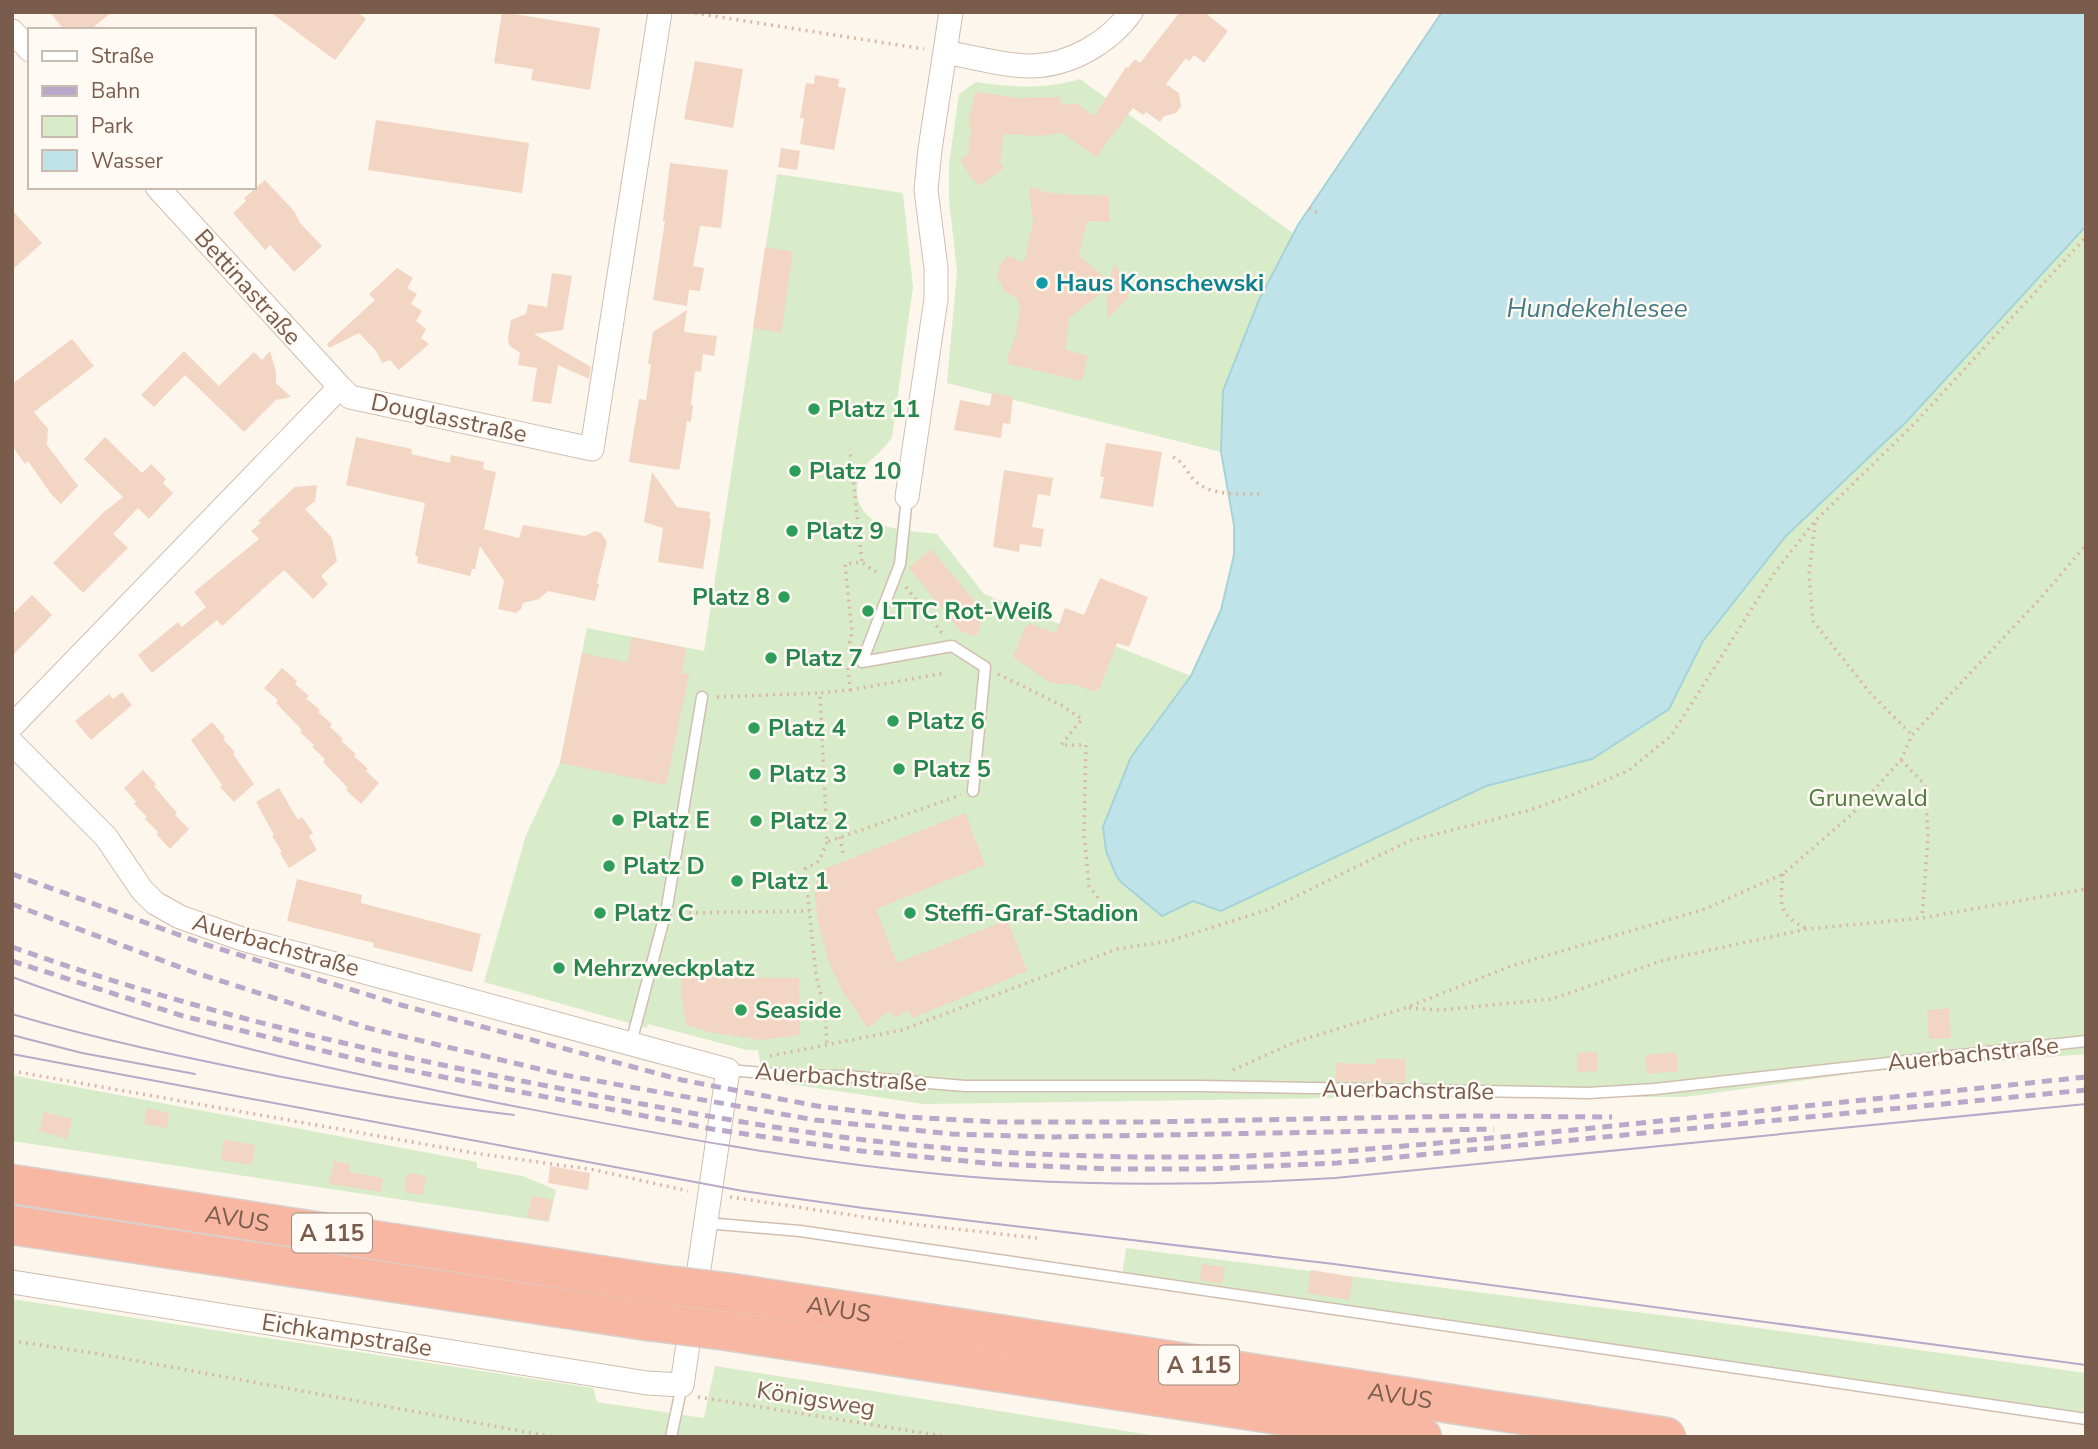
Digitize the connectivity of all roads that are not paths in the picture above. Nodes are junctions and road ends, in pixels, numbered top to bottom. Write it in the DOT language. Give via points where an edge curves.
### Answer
graph roads {
  1 [pos="660,12"];
  2 [pos="950,12"];
  3 [pos="1130,12"];
  4 [pos="12,31"];
  5 [pos="28,48"];
  6 [pos="937,51"];
  7 [pos="159,189"];
  8 [pos="340,387"];
  9 [pos="907,496"];
  10 [pos="702,697"];
  11 [pos="12,726"];
  12 [pos="12,743"];
  13 [pos="973,791"];
  14 [pos="2086,1041"];
  15 [pos="631,1043"];
  16 [pos="734,1070"];
  17 [pos="12,1184"];
  18 [pos="706,1223"];
  19 [pos="12,1225"];
  20 [pos="12,1282"];
  21 [pos="682,1385"];
  22 [pos="2086,1419"];
  23 [pos="671,1437"];
  24 [pos="1422,1437"];
  25 [pos="1666,1437"];
  1 -- 8 [label="street, Douglasstraße" via="592,449 350,397"];
  2 -- 6 [label="street"];
  3 -- 6 [label="street" via="1105,39 1054,62 1021,65"];
  4 -- 5 [label="street"];
  6 -- 9 [label="street" via="926,190 936,299"];
  7 -- 8 [label="street, Bettinastraße"];
  8 -- 11 [label="street, Douglasstraße"];
  9 -- 13 [label="lane" via="900,564 862,662 952,646 985,667"];
  10 -- 15 [label="lane" via="666,913"];
  12 -- 15 [label="street, Auerbachstraße" via="106,836 148,896 180,917 242,939"];
  14 -- 16 [label="lane, Auerbachstraße" via="1588,1093 965,1086"];
  15 -- 16 [label="street, Auerbachstraße"];
  16 -- 18 [label="street, Auerbachstraße"];
  17 -- 25 [label="highway, AVUS / A 115, bridge"];
  18 -- 21 [label="street, Auerbachstraße"];
  18 -- 22 [label="lane" via="800,1231"];
  19 -- 24 [label="highway, AVUS / A 115, bridge"];
  20 -- 21 [label="street, Eichkampstraße" via="592,1375"];
  21 -- 23 [label="lane"];
}
